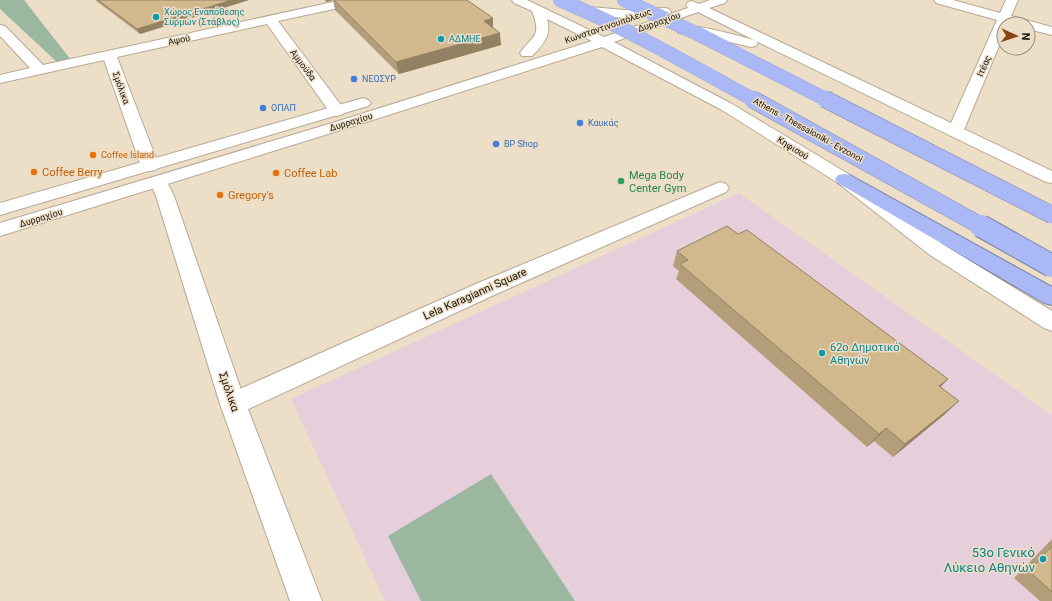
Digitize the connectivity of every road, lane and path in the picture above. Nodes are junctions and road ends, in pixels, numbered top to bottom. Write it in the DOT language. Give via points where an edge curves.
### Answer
graph roads {
  1 [pos="358,0"];
  2 [pos="518,0"];
  3 [pos="560,0"];
  4 [pos="624,0"];
  5 [pos="643,0"];
  6 [pos="684,0"];
  7 [pos="721,0"];
  8 [pos="940,0"];
  9 [pos="1012,0"];
  10 [pos="533,5"];
  11 [pos="700,8"];
  12 [pos="733,11"];
  13 [pos="999,16"];
  14 [pos="1007,16"];
  15 [pos="270,20"];
  16 [pos="645,20"];
  17 [pos="1036,27"];
  18 [pos="0,29"];
  19 [pos="1052,31"];
  20 [pos="751,32"];
  21 [pos="588,34"];
  22 [pos="996,40"];
  23 [pos="603,42"];
  24 [pos="550,50"];
  25 [pos="527,53"];
  26 [pos="109,56"];
  27 [pos="806,60"];
  28 [pos="653,69"];
  29 [pos="40,70"];
  30 [pos="0,79"];
  31 [pos="390,94"];
  32 [pos="704,96"];
  33 [pos="375,99"];
  34 [pos="337,111"];
  35 [pos="955,132"];
  36 [pos="155,174"];
  37 [pos="1052,178"];
  38 [pos="844,179"];
  39 [pos="720,188"];
  40 [pos="0,209"];
  41 [pos="1052,215"];
  42 [pos="0,230"];
  43 [pos="1052,266"];
  44 [pos="1052,297"];
  45 [pos="1052,322"];
  46 [pos="233,404"];
  47 [pos="306,601"];
  1 -- 15 [label="main road, Αψού"];
  2 -- 10 [label="main road, Κηφισού"];
  3 -- 43 [label="highway, Athens - Thessaloniki - Evzonoi, bridge" via="664,50"];
  4 -- 41 [label="highway, bridge" via="700,35"];
  5 -- 16 [label="main road"];
  6 -- 11 [label="main road"];
  6 -- 16 [label="main road, Κωνσταντινουπόλεως"];
  7 -- 11 [label="main road"];
  8 -- 13 [label="main road"];
  9 -- 14 [label="main road, Ιτέας"];
  10 -- 16 [label="main road" via="625,14"];
  10 -- 21 [label="main road, Κηφισού"];
  10 -- 25 [label="main road" via="543,23 543,30 542,36"];
  11 -- 16 [label="main road, Δυρραχίου"];
  11 -- 20 [label="main road"];
  12 -- 20 [label="main road"];
  15 -- 26 [label="main road, Αψού"];
  15 -- 34 [label="main road, Αμμούδα"];
  16 -- 21 [label="main road, Κωνσταντινουπόλεως"];
  16 -- 23 [label="main road, Δυρραχίου"];
  16 -- 27 [label="main road" via="729,37"];
  16 -- 32 [label="main road" via="669,58"];
  17 -- 19 [label="main road"];
  18 -- 29 [label="main road"];
  20 -- 27 [label="main road"];
  21 -- 23 [label="main road, Κηφισού"];
  21 -- 24 [label="main road, Κωνσταντινουπόλεως"];
  22 -- 35 [label="main road, Ιτέας"];
  23 -- 24 [label="main road, Δυρραχίου"];
  23 -- 28 [label="main road, Κηφισού"];
  24 -- 25 [label="main road, Κωνσταντινουπόλεως"];
  24 -- 28 [label="main road"];
  24 -- 36 [label="main road, Δυρραχίου"];
  25 -- 31 [label="main road"];
  26 -- 29 [label="main road, Αψού"];
  26 -- 36 [label="main road, Σμόλικα"];
  27 -- 35 [label="main road"];
  28 -- 32 [label="main road, Κηφισού"];
  29 -- 30 [label="main road, Αψού"];
  32 -- 38 [label="main road, Κηφισού" via="727,107"];
  33 -- 34 [label="main road, Δυρραχίου"];
  34 -- 36 [label="main road, Δυρραχίου"];
  35 -- 37 [label="main road"];
  36 -- 40 [label="main road, Δυρραχίου"];
  36 -- 42 [label="main road, Δυρραχίου"];
  36 -- 46 [label="main road, Σμόλικα" via="165,196"];
  38 -- 44 [label="highway"];
  38 -- 45 [label="main road, Κηφισού" via="937,250"];
  39 -- 46 [label="main road, Lela Karagianni Square" via="486,288"];
  46 -- 47 [label="main road, Σμόλικα"];
}
